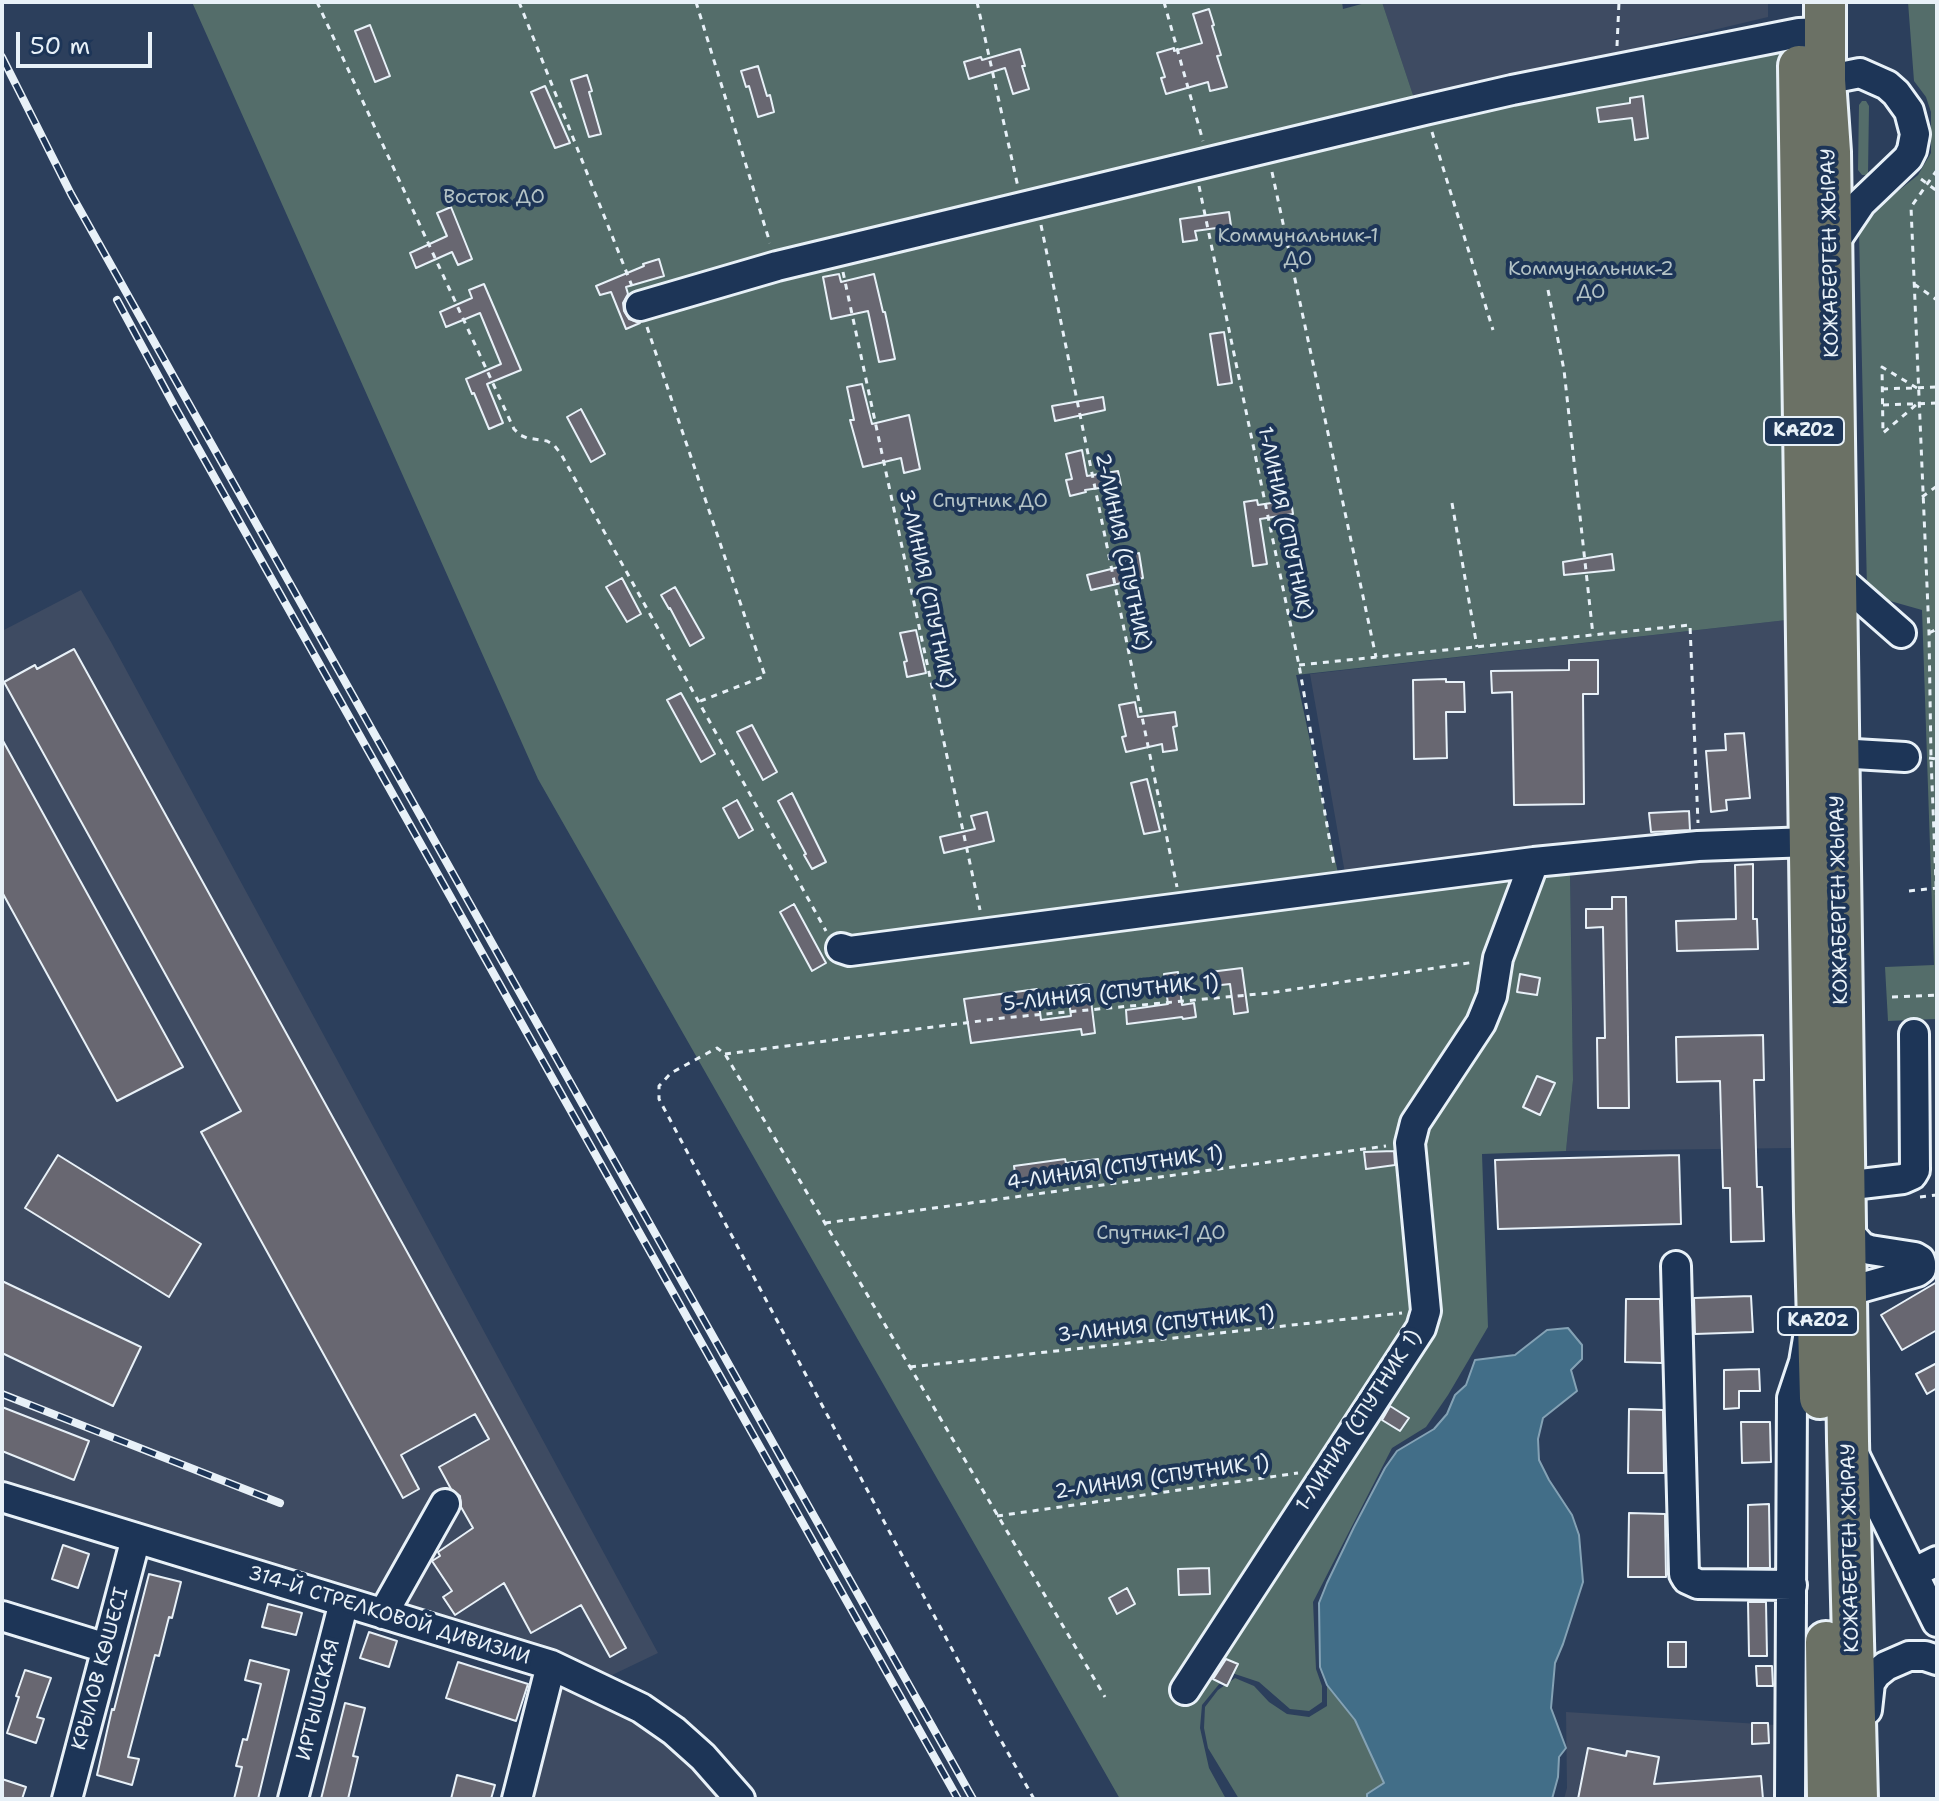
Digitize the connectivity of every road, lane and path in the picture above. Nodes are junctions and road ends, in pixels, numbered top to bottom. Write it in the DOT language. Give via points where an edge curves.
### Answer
graph roads {
  1 [pos="317,2"];
  2 [pos="519,2"];
  3 [pos="696,2"];
  4 [pos="977,2"];
  5 [pos="1164,2"];
  6 [pos="1619,2"];
  7 [pos="1812,17"];
  8 [pos="1616,70"];
  9 [pos="1812,82"];
  10 [pos="1425,110"];
  11 [pos="1266,147"];
  12 [pos="1202,162"];
  13 [pos="1937,170"];
  14 [pos="1029,204"];
  15 [pos="1831,247"];
  16 [pos="839,251"];
  17 [pos="777,266"];
  18 [pos="1914,284"];
  19 [pos="1548,290"];
  20 [pos="1937,300"];
  21 [pos="640,306"];
  22 [pos="1493,330"];
  23 [pos="1937,387"];
  24 [pos="1918,388"];
  25 [pos="1882,389"];
  26 [pos="1937,403"];
  27 [pos="1918,404"];
  28 [pos="1883,405"];
  29 [pos="1937,486"];
  30 [pos="1922,497"];
  31 [pos="1452,503"];
  32 [pos="1835,575"];
  33 [pos="1901,633"];
  34 [pos="1593,635"];
  35 [pos="1477,647"];
  36 [pos="1376,657"];
  37 [pos="1299,665"];
  38 [pos="698,702"];
  39 [pos="1838,753"];
  40 [pos="1905,757"];
  41 [pos="1934,787"];
  42 [pos="1810,842"];
  43 [pos="1698,846"];
  44 [pos="1534,862"];
  45 [pos="1339,888"];
  46 [pos="1937,888"];
  47 [pos="1909,891"];
  48 [pos="1181,907"];
  49 [pos="1937,908"];
  50 [pos="985,933"];
  51 [pos="841,948"];
  52 [pos="1498,958"];
  53 [pos="1937,995"];
  54 [pos="1892,997"];
  55 [pos="1914,1034"];
  56 [pos="725,1054"];
  57 [pos="1410,1143"];
  58 [pos="1835,1216"];
  59 [pos="825,1223"];
  60 [pos="1676,1266"];
  61 [pos="1846,1292"];
  62 [pos="1426,1311"];
  63 [pos="910,1367"];
  64 [pos="1807,1393"];
  65 [pos="1848,1441"];
  66 [pos="1329,1469"];
  67 [pos="2,1497"];
  68 [pos="445,1504"];
  69 [pos="997,1516"];
  70 [pos="136,1538"];
  71 [pos="1925,1567"];
  72 [pos="1792,1585"];
  73 [pos="344,1602"];
  74 [pos="383,1614"];
  75 [pos="2,1616"];
  76 [pos="1937,1622"];
  77 [pos="106,1648"];
  78 [pos="1937,1660"];
  79 [pos="551,1665"];
  80 [pos="1185,1690"];
  81 [pos="1105,1697"];
  82 [pos="67,1799"];
  83 [pos="293,1799"];
  84 [pos="517,1799"];
  85 [pos="740,1799"];
  86 [pos="1034,1799"];
  87 [pos="1790,1799"];
  88 [pos="1828,1799"];
  89 [pos="1857,1799"];
  90 [pos="1868,1799"];
  1 -- 38 [label="path" via="514,429 527,438 547,441 561,454"];
  2 -- 21 [label="path"];
  3 -- 17 [label="path"];
  4 -- 14 [label="path, 2-ЛИНИЯ (СПУТНИК)"];
  5 -- 12 [label="path, 1-ЛИНИЯ (СПУТНИК)"];
  6 -- 8 [label="path"];
  7 -- 8 [label="street"];
  7 -- 9 [label="highway, КОЖАБЕРГЕН ЖЫРАУ / KAZ02"];
  8 -- 10 [label="street"];
  9 -- 15 [label="highway, КОЖАБЕРГЕН ЖЫРАУ / KAZ02" via="1830,152"];
  9 -- 15 [label="street" via="1860,73 1887,85 1909,111 1915,134 1908,158 1861,203"];
  9 -- 42 [label="highway, КОЖАБЕРГЕН ЖЫРАУ / KAZ02"];
  10 -- 11 [label="street"];
  10 -- 22 [label="path"];
  11 -- 12 [label="street"];
  11 -- 36 [label="path"];
  12 -- 14 [label="street"];
  12 -- 37 [label="path, 1-ЛИНИЯ (СПУТНИК)"];
  13 -- 18 [label="path" via="1911,207"];
  14 -- 16 [label="street"];
  14 -- 48 [label="path, 2-ЛИНИЯ (СПУТНИК)"];
  15 -- 32 [label="highway, КОЖАБЕРГЕН ЖЫРАУ / KAZ02"];
  16 -- 17 [label="street"];
  16 -- 50 [label="path, 3-ЛИНИЯ (СПУТНИК)"];
  17 -- 21 [label="street"];
  18 -- 20 [label="path"];
  18 -- 24 [label="path"];
  19 -- 34 [label="path" via="1564,370"];
  21 -- 38 [label="path" via="765,676"];
  23 -- 24 [label="path"];
  24 -- 25 [label="path"];
  24 -- 25 [label="path" via="1882,367"];
  24 -- 27 [label="path"];
  25 -- 28 [label="path"];
  26 -- 27 [label="path"];
  27 -- 28 [label="path"];
  27 -- 28 [label="path" via="1883,433"];
  27 -- 30 [label="path"];
  29 -- 30 [label="path"];
  30 -- 41 [label="path"];
  31 -- 35 [label="path"];
  32 -- 33 [label="street"];
  32 -- 39 [label="highway, КОЖАБЕРГЕН ЖЫРАУ / KAZ02"];
  34 -- 35 [label="path"];
  34 -- 43 [label="path" via="1690,625"];
  35 -- 36 [label="path"];
  36 -- 37 [label="path"];
  37 -- 45 [label="path, 1-ЛИНИЯ (СПУТНИК)"];
  38 -- 51 [label="path" via="825,930"];
  39 -- 40 [label="street"];
  39 -- 58 [label="highway, КОЖАБЕРГЕН ЖЫРАУ / KAZ02"];
  41 -- 46 [label="path"];
  42 -- 43 [label="street"];
  42 -- 58 [label="highway, КОЖАБЕРГЕН ЖЫРАУ / KAZ02"];
  43 -- 44 [label="street"];
  44 -- 45 [label="street"];
  44 -- 52 [label="street, 1-ЛИНИЯ (СПУТНИК 1)"];
  45 -- 48 [label="street"];
  46 -- 47 [label="path"];
  46 -- 49 [label="path"];
  48 -- 50 [label="street"];
  50 -- 51 [label="street"];
  52 -- 56 [label="path, 5-ЛИНИЯ (СПУТНИК 1)" via="1269,993 1003,1018"];
  52 -- 57 [label="street, 1-ЛИНИЯ (СПУТНИК 1)" via="1481,1023 1415,1123"];
  53 -- 54 [label="path"];
  55 -- 58 [label="street" via="1915,1170"];
  56 -- 59 [label="path"];
  56 -- 86 [label="path, 5-ЛИНИЯ (СПУТНИК 1)" via="717,1048 671,1073 659,1086 659,1099"];
  57 -- 59 [label="path, 4-ЛИНИЯ (СПУТНИК 1)"];
  57 -- 62 [label="street, 1-ЛИНИЯ (СПУТНИК 1)"];
  58 -- 61 [label="highway, КОЖАБЕРГЕН ЖЫРАУ / KAZ02"];
  58 -- 61 [label="street" via="1862,1247 1915,1257 1921,1263 1915,1273"];
  58 -- 64 [label="highway, КОЖАБЕРГЕН ЖЫРАУ / KAZ02"];
  59 -- 63 [label="path"];
  60 -- 72 [label="street" via="1684,1574 1698,1584"];
  61 -- 65 [label="highway, КОЖАБЕРГЕН ЖЫРАУ / KAZ02"];
  62 -- 63 [label="path, 3-ЛИНИЯ (СПУТНИК 1)"];
  62 -- 66 [label="street, 1-ЛИНИЯ (СПУТНИК 1)" via="1421,1328"];
  63 -- 69 [label="path"];
  64 -- 72 [label="street" via="1792,1398"];
  64 -- 88 [label="highway, КОЖАБЕРГЕН ЖЫРАУ / KAZ02"];
  65 -- 71 [label="street"];
  65 -- 89 [label="highway, КОЖАБЕРГЕН ЖЫРАУ / KAZ02"];
  66 -- 69 [label="path, 2-ЛИНИЯ (СПУТНИК 1)"];
  66 -- 80 [label="street, 1-ЛИНИЯ (СПУТНИК 1)"];
  67 -- 70 [label="street, 314-Й СТРЕЛКОВОЙ ДИВИЗИИ"];
  68 -- 74 [label="street"];
  69 -- 81 [label="path"];
  70 -- 73 [label="street, 314-Й СТРЕЛКОВОЙ ДИВИЗИИ"];
  70 -- 77 [label="street, КРЫЛОВ КӨШЕСІ"];
  71 -- 76 [label="street"];
  72 -- 87 [label="street"];
  73 -- 74 [label="street, 314-Й СТРЕЛКОВОЙ ДИВИЗИИ"];
  73 -- 83 [label="street, ИРТЫШСКАЯ"];
  74 -- 79 [label="street, 314-Й СТРЕЛКОВОЙ ДИВИЗИИ"];
  75 -- 77 [label="street"];
  77 -- 82 [label="street, КРЫЛОВ КӨШЕСІ"];
  78 -- 90 [label="street" via="1903,1657 1880,1670 1870,1683"];
  79 -- 84 [label="street"];
  79 -- 85 [label="street, 314-Й СТРЕЛКОВОЙ ДИВИЗИИ" via="641,1708 674,1731"];
}
